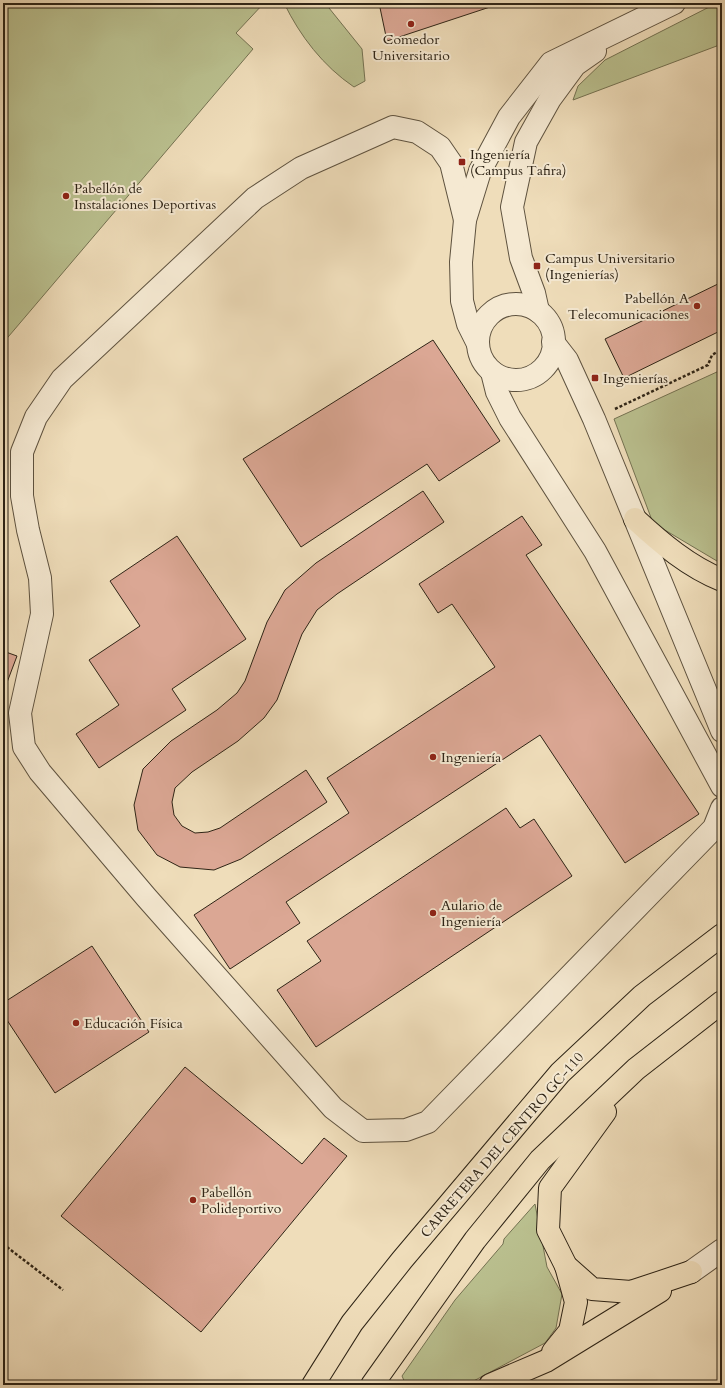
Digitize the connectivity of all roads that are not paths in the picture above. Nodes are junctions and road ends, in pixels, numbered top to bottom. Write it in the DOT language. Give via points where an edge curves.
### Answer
graph roads {
  1 [pos="674,3"];
  2 [pos="626,27"];
  3 [pos="465,220"];
  4 [pos="538,312"];
  5 [pos="554,342"];
  6 [pos="478,344"];
  7 [pos="492,372"];
  8 [pos="635,519"];
  9 [pos="722,580"];
  10 [pos="722,731"];
  11 [pos="722,786"];
  12 [pos="722,808"];
  13 [pos="722,935"];
  14 [pos="722,1002"];
  15 [pos="636,1068"];
  16 [pos="722,1250"];
  17 [pos="566,1266"];
  18 [pos="691,1272"];
  19 [pos="546,1361"];
  20 [pos="493,1384"];
  21 [pos="313,1385"];
  22 [pos="372,1385"];
  1 -- 2 [label="street"];
  2 -- 3 [label="street" via="551,63 509,117 480,171"];
  2 -- 4 [label="street" via="575,65 550,99 526,142 512,207 522,258"];
  3 -- 6 [label="street" via="461,262 462,301 468,324"];
  3 -- 12 [label="street" via="452,164 440,147 417,132 393,127 301,168 255,198 62,379 36,417 22,452 22,496 40,578 42,614 20,713 24,747 40,772 151,903 334,1108 363,1131 406,1130 428,1122 714,828"];
  4 -- 5 [label="street" via="550,327"];
  4 -- 6 [label="street" via="527,306 503,306 484,321 479,332"];
  5 -- 7 [label="street" via="552,355 537,374 526,379 514,380"];
  5 -- 8 [label="street" via="567,360"];
  6 -- 7 [label="street" via="479,354"];
  7 -- 11 [label="street" via="497,392 510,418 595,551"];
  8 -- 9 [label="main road" via="662,545 708,575"];
  8 -- 10 [label="street"];
  13 -- 21 [label="main road, CARRETERA DEL CENTRO GC-110" via="642,996 560,1073 397,1265 352,1323"];
  14 -- 15 [label="main road"];
  15 -- 17 [label="main road" via="550,1188 548,1230"];
  15 -- 22 [label="main road" via="540,1160 475,1240"];
  16 -- 18 [label="street"];
  17 -- 18 [label="main road" via="592,1289 631,1292"];
  17 -- 19 [label="main road" via="576,1302 570,1332"];
  18 -- 19 [label="main road"];
  19 -- 20 [label="main road"];
}
